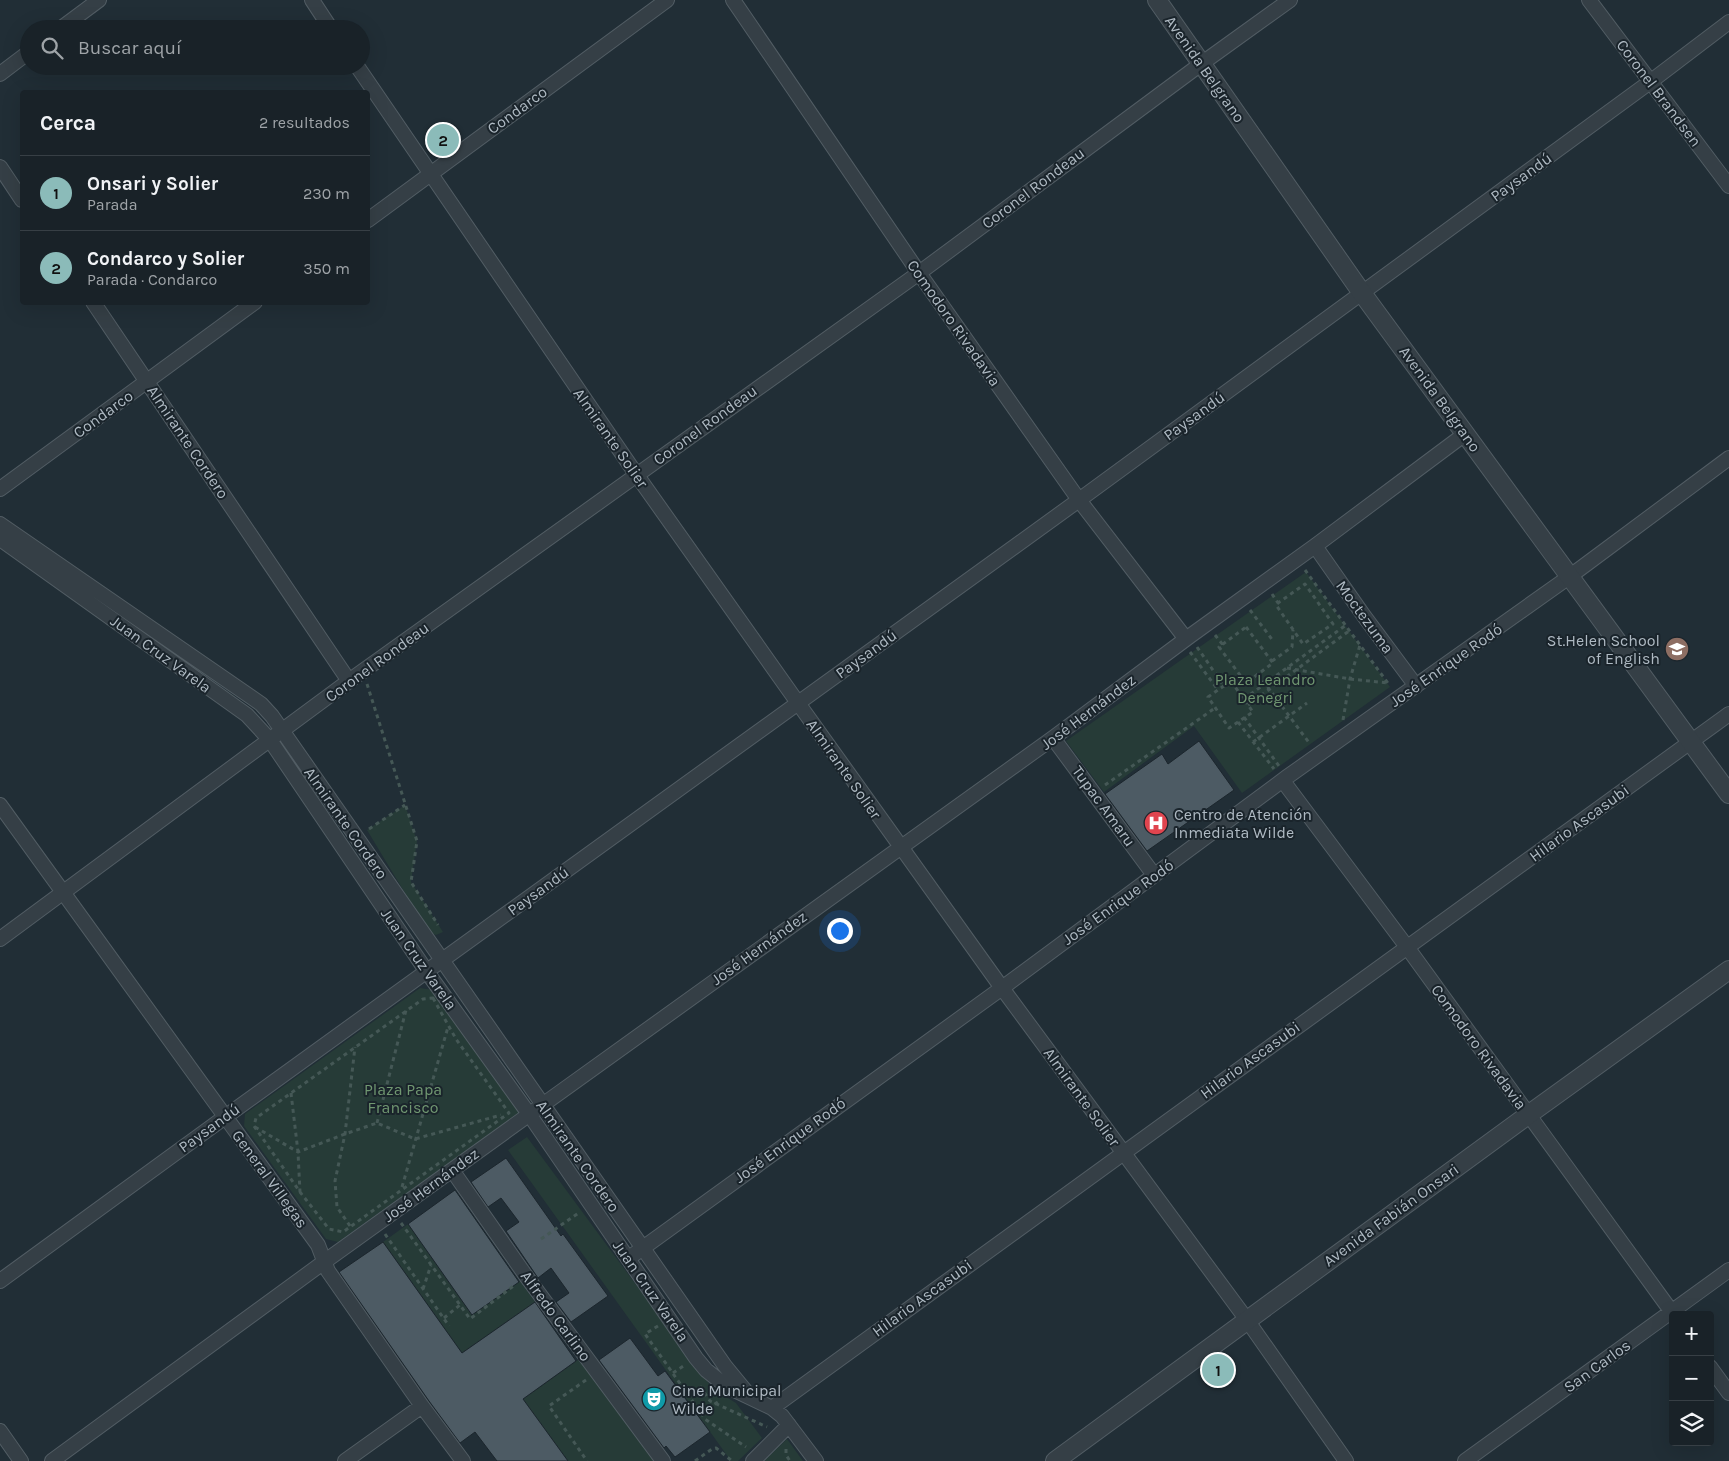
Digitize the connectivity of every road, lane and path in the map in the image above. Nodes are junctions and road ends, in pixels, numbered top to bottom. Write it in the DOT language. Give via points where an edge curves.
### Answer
graph roads {
  1 [pos="99,0"];
  2 [pos="312,0"];
  3 [pos="667,0"];
  4 [pos="733,0"];
  5 [pos="1156,0"];
  6 [pos="1290,0"];
  7 [pos="1589,0"];
  8 [pos="72,20"];
  9 [pos="325,20"];
  10 [pos="1729,22"];
  11 [pos="20,59"];
  12 [pos="1201,64"];
  13 [pos="0,74"];
  14 [pos="363,75"];
  15 [pos="1650,82"];
  16 [pos="0,167"];
  17 [pos="431,174"];
  18 [pos="1729,186"];
  19 [pos="20,197"];
  20 [pos="370,219"];
  21 [pos="919,273"];
  22 [pos="1362,293"];
  23 [pos="95,305"];
  24 [pos="251,305"];
  25 [pos="147,381"];
  26 [pos="1466,434"];
  27 [pos="1729,458"];
  28 [pos="636,474"];
  29 [pos="0,489"];
  30 [pos="1079,500"];
  31 [pos="0,524"];
  32 [pos="0,539"];
  33 [pos="1315,546"];
  34 [pos="1297,559"];
  35 [pos="1570,577"];
  36 [pos="1242,599"];
  37 [pos="1346,626"];
  38 [pos="1293,630"];
  39 [pos="1349,631"];
  40 [pos="1318,634"];
  41 [pos="1186,639"];
  42 [pos="1324,641"];
  43 [pos="1274,642"];
  44 [pos="1360,645"];
  45 [pos="1272,661"];
  46 [pos="1287,668"];
  47 [pos="1296,670"];
  48 [pos="1258,674"];
  49 [pos="1242,676"];
  50 [pos="355,677"];
  51 [pos="1350,680"];
  52 [pos="1233,683"];
  53 [pos="1266,683"];
  54 [pos="1388,683"];
  55 [pos="1224,686"];
  56 [pos="1416,686"];
  57 [pos="1270,689"];
  58 [pos="1218,690"];
  59 [pos="1399,698"];
  60 [pos="1244,699"];
  61 [pos="798,703"];
  62 [pos="1308,703"];
  63 [pos="1248,705"];
  64 [pos="1215,708"];
  65 [pos="1729,714"];
  66 [pos="1290,716"];
  67 [pos="1244,718"];
  68 [pos="1238,722"];
  69 [pos="283,731"];
  70 [pos="1054,738"];
  71 [pos="1259,738"];
  72 [pos="270,740"];
  73 [pos="1340,740"];
  74 [pos="1253,742"];
  75 [pos="1691,742"];
  76 [pos="1318,755"];
  77 [pos="1285,779"];
  78 [pos="1095,793"];
  79 [pos="1729,794"];
  80 [pos="0,805"];
  81 [pos="406,805"];
  82 [pos="367,830"];
  83 [pos="900,847"];
  84 [pos="1154,874"];
  85 [pos="63,894"];
  86 [pos="0,939"];
  87 [pos="1407,947"];
  88 [pos="456,951"];
  89 [pos="442,961"];
  90 [pos="1729,970"];
  91 [pos="427,972"];
  92 [pos="1002,988"];
  93 [pos="406,1010"];
  94 [pos="449,1026"];
  95 [pos="355,1046"];
  96 [pos="290,1093"];
  97 [pos="542,1104"];
  98 [pos="527,1111"];
  99 [pos="510,1112"];
  100 [pos="1528,1115"];
  101 [pos="225,1117"];
  102 [pos="246,1122"];
  103 [pos="377,1123"];
  104 [pos="254,1126"];
  105 [pos="345,1134"];
  106 [pos="415,1139"];
  107 [pos="298,1152"];
  108 [pos="1122,1152"];
  109 [pos="452,1170"];
  110 [pos="401,1190"];
  111 [pos="300,1192"];
  112 [pos="591,1205"];
  113 [pos="394,1212"];
  114 [pos="378,1224"];
  115 [pos="350,1226"];
  116 [pos="541,1239"];
  117 [pos="642,1248"];
  118 [pos="628,1258"];
  119 [pos="324,1262"];
  120 [pos="431,1264"];
  121 [pos="1729,1270"];
  122 [pos="526,1276"];
  123 [pos="0,1281"];
  124 [pos="423,1289"];
  125 [pos="460,1305"];
  126 [pos="1671,1311"];
  127 [pos="1675,1311"];
  128 [pos="1669,1315"];
  129 [pos="444,1318"];
  130 [pos="1247,1320"];
  131 [pos="449,1326"];
  132 [pos="645,1334"];
  133 [pos="597,1372"];
  134 [pos="1714,1372"];
  135 [pos="1729,1393"];
  136 [pos="723,1398"];
  137 [pos="752,1398"];
  138 [pos="422,1406"];
  139 [pos="772,1408"];
  140 [pos="701,1413"];
  141 [pos="789,1425"];
  142 [pos="0,1432"];
  143 [pos="733,1438"];
  144 [pos="21,1461"];
  145 [pos="52,1461"];
  146 [pos="345,1461"];
  147 [pos="463,1461"];
  148 [pos="587,1461"];
  149 [pos="663,1461"];
  150 [pos="695,1461"];
  151 [pos="732,1461"];
  152 [pos="753,1461"];
  153 [pos="816,1461"];
  154 [pos="1055,1461"];
  155 [pos="1346,1461"];
  156 [pos="1464,1461"];
  1 -- 8 [label="street"];
  2 -- 9 [label="street"];
  3 -- 17 [label="street, Condarco"];
  4 -- 21 [label="street, Comodoro Rivadavia"];
  5 -- 12 [label="street, Avenida Belgrano"];
  6 -- 12 [label="street, Coronel Rondeau"];
  7 -- 15 [label="street, Coronel Brandsen"];
  10 -- 15 [label="street, Paysandú"];
  11 -- 13 [label="street"];
  12 -- 21 [label="street, Coronel Rondeau"];
  12 -- 22 [label="street, Avenida Belgrano"];
  14 -- 17 [label="street, Almirante Solier"];
  15 -- 18 [label="street, Coronel Brandsen"];
  15 -- 22 [label="street, Paysandú"];
  16 -- 19 [label="street"];
  17 -- 20 [label="street, Condarco"];
  17 -- 28 [label="street, Almirante Solier"];
  21 -- 28 [label="street, Coronel Rondeau"];
  21 -- 30 [label="street, Comodoro Rivadavia"];
  22 -- 26 [label="street, Avenida Belgrano"];
  22 -- 30 [label="street, Paysandú"];
  23 -- 25 [label="street, Almirante Cordero"];
  24 -- 25 [label="street, Condarco"];
  25 -- 29 [label="street, Condarco"];
  25 -- 50 [label="street, Almirante Cordero"];
  26 -- 33 [label="street, José Hernández"];
  26 -- 35 [label="street, Avenida Belgrano"];
  27 -- 35 [label="street, José Enrique Rodó"];
  28 -- 50 [label="street, Coronel Rondeau"];
  28 -- 61 [label="street, Almirante Solier"];
  30 -- 41 [label="street, Comodoro Rivadavia"];
  30 -- 61 [label="street, Paysandú"];
  31 -- 69 [label="street, Almirante Cordero" via="256,701"];
  32 -- 72 [label="street, Juan Cruz Varela" via="247,716"];
  33 -- 34 [label="street, José Hernández"];
  33 -- 56 [label="street, Moctezuma"];
  34 -- 36 [label="street, José Hernández"];
  34 -- 37 [label="path"];
  35 -- 56 [label="street, José Enrique Rodó"];
  35 -- 75 [label="street, Avenida Belgrano"];
  36 -- 41 [label="street, José Hernández"];
  36 -- 43 [label="path"];
  37 -- 39 [label="path"];
  37 -- 42 [label="path"];
  38 -- 40 [label="path" via="1303,644"];
  38 -- 40 [label="path" via="1276,605 1305,584 1333,624"];
  38 -- 45 [label="path" via="1292,647"];
  39 -- 44 [label="path"];
  39 -- 47 [label="path"];
  40 -- 42 [label="path"];
  41 -- 55 [label="path"];
  41 -- 58 [label="path"];
  41 -- 70 [label="street, José Hernández"];
  42 -- 46 [label="path"];
  44 -- 51 [label="path"];
  44 -- 54 [label="path"];
  45 -- 48 [label="path"];
  45 -- 49 [label="path" via="1246,627 1219,647"];
  46 -- 47 [label="path"];
  46 -- 53 [label="path"];
  47 -- 51 [label="path"];
  47 -- 57 [label="path"];
  48 -- 49 [label="path" via="1246,683"];
  48 -- 53 [label="path"];
  49 -- 52 [label="path"];
  50 -- 69 [label="street, Coronel Rondeau"];
  50 -- 81 [label="path, Almirante Cordero" via="368,687"];
  51 -- 54 [label="path"];
  51 -- 73 [label="path"];
  52 -- 55 [label="path" via="1231,681"];
  52 -- 60 [label="path"];
  53 -- 57 [label="path"];
  53 -- 60 [label="path"];
  54 -- 56 [label="path"];
  54 -- 59 [label="path"];
  55 -- 58 [label="path"];
  56 -- 59 [label="street, José Enrique Rodó"];
  57 -- 63 [label="path"];
  57 -- 66 [label="path"];
  58 -- 64 [label="path" via="1208,697"];
  59 -- 73 [label="street, José Enrique Rodó"];
  60 -- 63 [label="path"];
  61 -- 83 [label="street, Almirante Solier"];
  61 -- 88 [label="street, Paysandú"];
  62 -- 66 [label="path"];
  63 -- 67 [label="path" via="1253,712"];
  64 -- 68 [label="path" via="1229,728"];
  64 -- 78 [label="path"];
  65 -- 75 [label="street, Hilario Ascasubi"];
  66 -- 71 [label="path"];
  66 -- 76 [label="path"];
  67 -- 68 [label="path"];
  67 -- 71 [label="path"];
  68 -- 74 [label="path"];
  69 -- 72 [label="street, Coronel Rondeau"];
  69 -- 89 [label="street, Almirante Cordero"];
  70 -- 78 [label="street, Tupac Amaru"];
  70 -- 83 [label="street, José Hernández"];
  71 -- 74 [label="path"];
  71 -- 77 [label="path"];
  72 -- 85 [label="street, Coronel Rondeau"];
  72 -- 91 [label="street, Juan Cruz Varela"];
  73 -- 76 [label="street, José Enrique Rodó"];
  74 -- 77 [label="path"];
  75 -- 79 [label="street, Avenida Belgrano"];
  75 -- 87 [label="street, Hilario Ascasubi"];
  76 -- 77 [label="street, José Enrique Rodó"];
  77 -- 84 [label="street, José Enrique Rodó"];
  77 -- 87 [label="street, Comodoro Rivadavia"];
  78 -- 84 [label="street, Tupac Amaru"];
  80 -- 85 [label="street, General Villegas"];
  81 -- 82 [label="path"];
  81 -- 88 [label="path, Almirante Cordero" via="417,841 411,882"];
  83 -- 92 [label="street, Almirante Solier"];
  83 -- 97 [label="street, José Hernández"];
  84 -- 92 [label="street, José Enrique Rodó"];
  85 -- 86 [label="street, Coronel Rondeau"];
  85 -- 101 [label="street, General Villegas"];
  87 -- 100 [label="street, Comodoro Rivadavia"];
  87 -- 108 [label="street, Hilario Ascasubi"];
  88 -- 89 [label="street, Paysandú"];
  89 -- 91 [label="street, Paysandú"];
  89 -- 97 [label="street, Almirante Cordero"];
  90 -- 100 [label="street, Avenida Fabián Onsari"];
  91 -- 98 [label="street, Juan Cruz Varela"];
  91 -- 101 [label="street, Paysandú"];
  92 -- 108 [label="street, Almirante Solier"];
  92 -- 117 [label="street, José Enrique Rodó"];
  93 -- 94 [label="path" via="423,998 433,998"];
  93 -- 95 [label="path"];
  93 -- 103 [label="path"];
  94 -- 99 [label="path"];
  94 -- 106 [label="path"];
  95 -- 96 [label="path"];
  95 -- 105 [label="path"];
  96 -- 104 [label="path" via="256,1118"];
  96 -- 107 [label="path"];
  97 -- 98 [label="street, José Hernández"];
  97 -- 117 [label="street, Almirante Cordero"];
  98 -- 99 [label="path"];
  98 -- 109 [label="street, José Hernández"];
  98 -- 112 [label="street, Juan Cruz Varela"];
  99 -- 106 [label="path"];
  99 -- 110 [label="path"];
  100 -- 126 [label="street, Comodoro Rivadavia"];
  100 -- 130 [label="street, Avenida Fabián Onsari"];
  101 -- 119 [label="street, General Villegas" via="318,1245"];
  101 -- 123 [label="street, Paysandú"];
  102 -- 104 [label="path"];
  103 -- 105 [label="path"];
  103 -- 106 [label="path"];
  104 -- 107 [label="path"];
  104 -- 111 [label="path"];
  105 -- 107 [label="path"];
  105 -- 115 [label="path" via="335,1181 337,1207"];
  106 -- 110 [label="path"];
  107 -- 111 [label="path"];
  108 -- 130 [label="street, Almirante Solier"];
  108 -- 139 [label="street, Hilario Ascasubi"];
  109 -- 113 [label="street, José Hernández"];
  109 -- 122 [label="street, Alfredo Carlino"];
  110 -- 115 [label="path"];
  111 -- 115 [label="path" via="329,1229 343,1232"];
  112 -- 116 [label="path"];
  112 -- 118 [label="street, Juan Cruz Varela"];
  113 -- 114 [label="street, José Hernández"];
  113 -- 120 [label="path"];
  114 -- 119 [label="street, José Hernández"];
  114 -- 124 [label="path"];
  117 -- 118 [label="street, José Enrique Rodó"];
  117 -- 137 [label="street, Almirante Cordero" via="724,1366"];
  118 -- 137 [label="street, Juan Cruz Varela" via="706,1370 726,1386"];
  119 -- 138 [label="street, General Villegas"];
  119 -- 145 [label="street, José Hernández"];
  120 -- 124 [label="path"];
  120 -- 125 [label="path"];
  121 -- 127 [label="street, San Carlos"];
  122 -- 125 [label="path" via="470,1319"];
  122 -- 133 [label="street, Alfredo Carlino"];
  124 -- 129 [label="path"];
  125 -- 129 [label="path"];
  128 -- 156 [label="street, San Carlos"];
  129 -- 131 [label="path"];
  130 -- 154 [label="street, Avenida Fabián Onsari"];
  130 -- 155 [label="street, Almirante Solier"];
  132 -- 140 [label="path"];
  133 -- 148 [label="path" via="549,1406"];
  133 -- 149 [label="street, Alfredo Carlino"];
  134 -- 135 [label="street"];
  136 -- 140 [label="path"];
  137 -- 139 [label="street, Juan Cruz Varela"];
  138 -- 146 [label="street"];
  138 -- 147 [label="street, General Villegas"];
  139 -- 141 [label="street, Juan Cruz Varela"];
  140 -- 143 [label="path"];
  141 -- 152 [label="street"];
  141 -- 153 [label="street"];
  142 -- 144 [label="street"];
  150 -- 151 [label="path" via="716,1448"];
}
